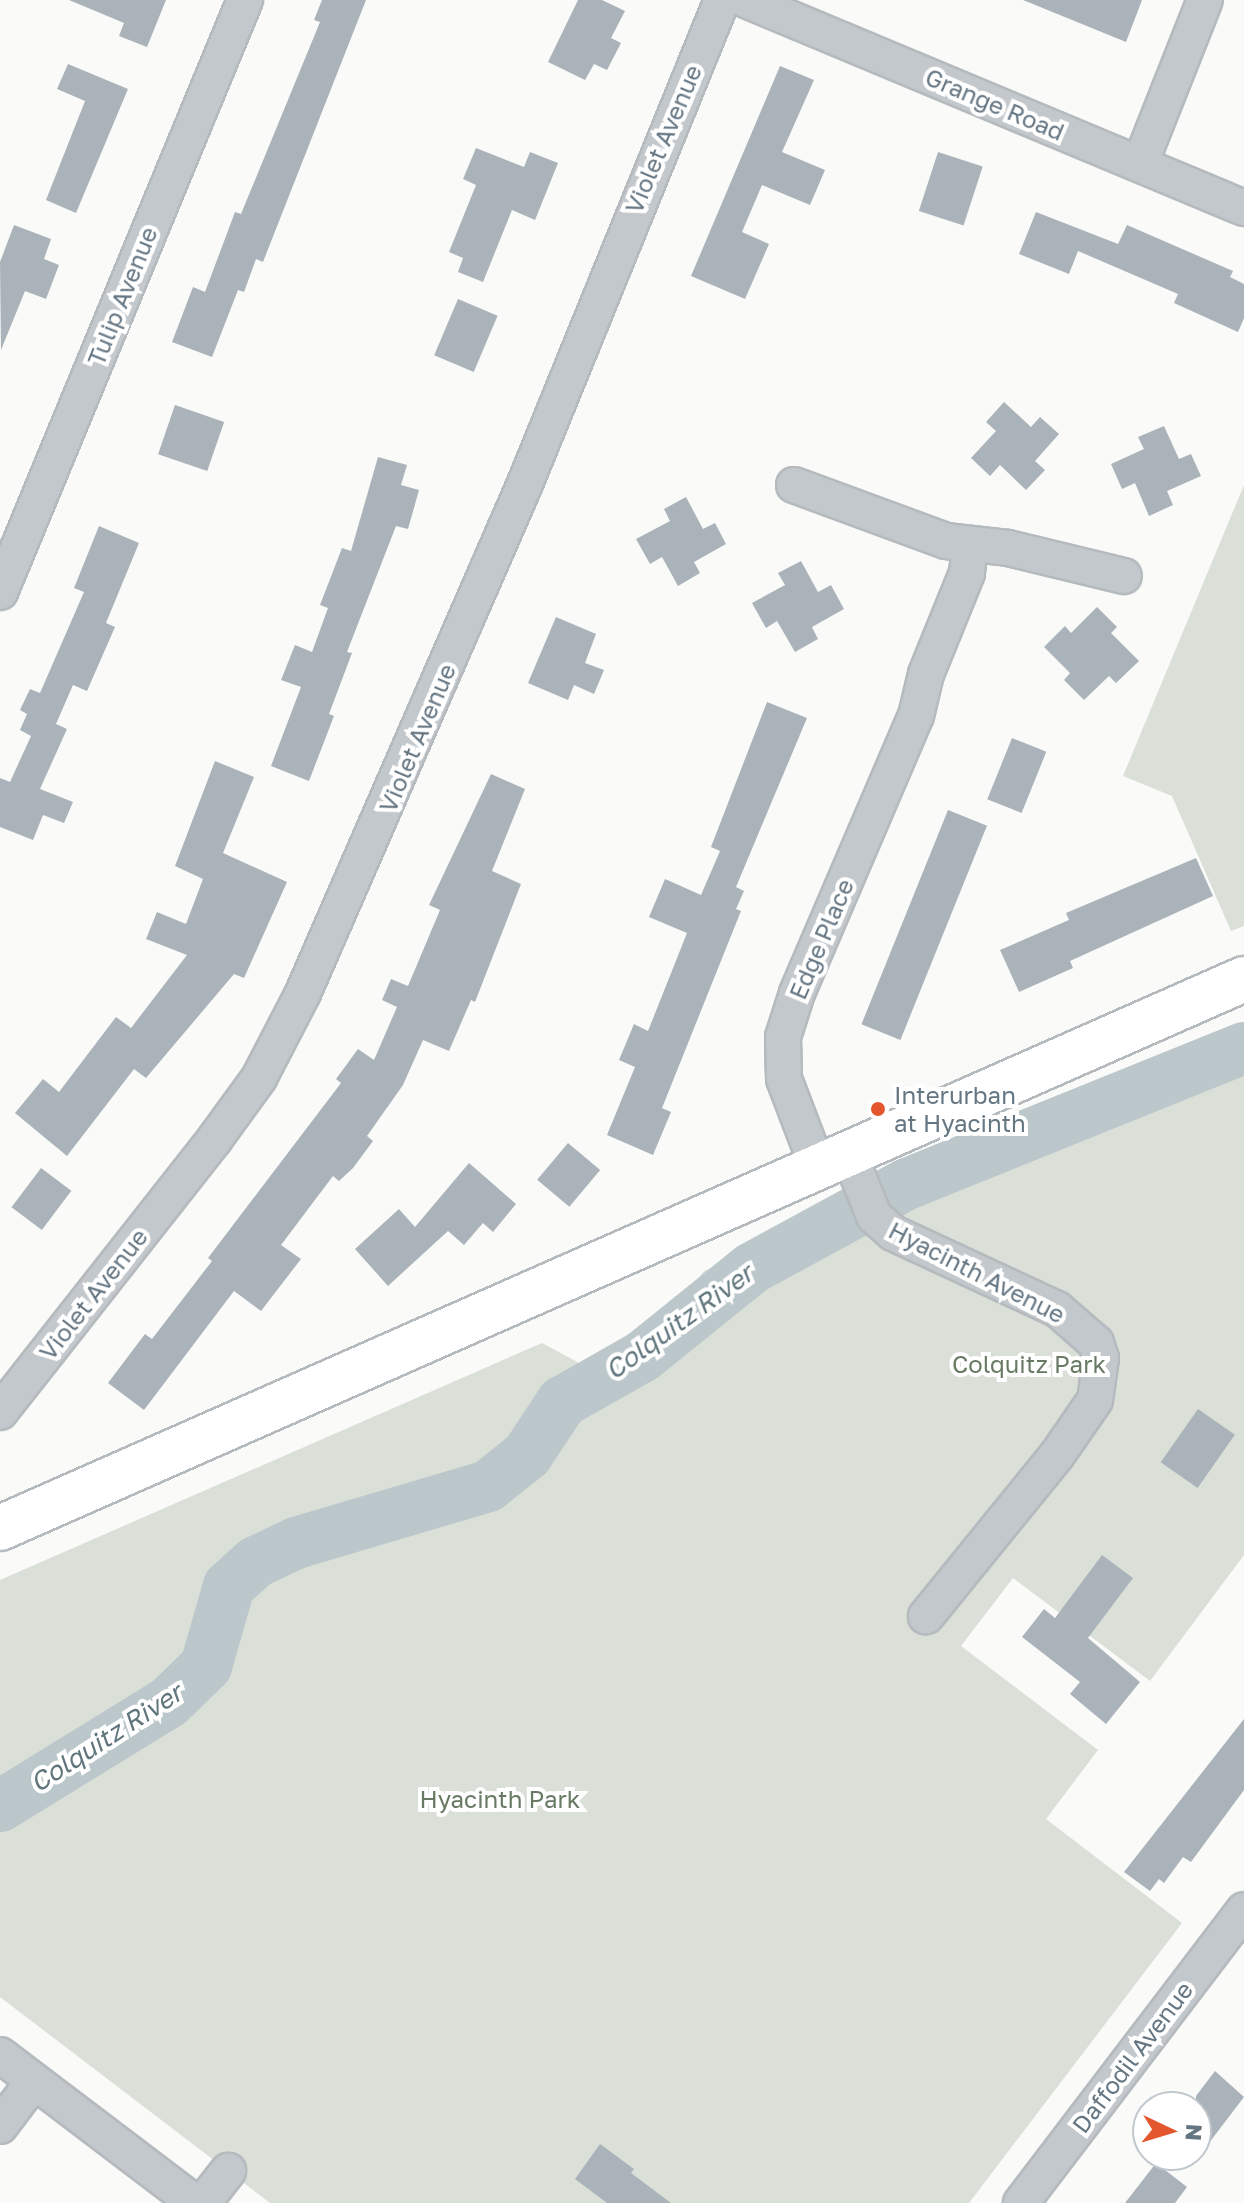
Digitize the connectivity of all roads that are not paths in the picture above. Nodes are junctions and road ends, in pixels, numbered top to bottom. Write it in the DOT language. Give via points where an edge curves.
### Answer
graph roads {
  1 [pos="245,0"];
  2 [pos="722,0"];
  3 [pos="746,0"];
  4 [pos="1205,0"];
  5 [pos="1140,164"];
  6 [pos="1244,208"];
  7 [pos="794,485"];
  8 [pos="970,544"];
  9 [pos="1124,576"];
  10 [pos="0,592"];
  11 [pos="1244,979"];
  12 [pos="834,1161"];
  13 [pos="0,1412"];
  14 [pos="0,1528"];
  15 [pos="926,1616"];
  16 [pos="1244,1910"];
  17 [pos="0,2055"];
  18 [pos="34,2081"];
  19 [pos="0,2126"];
  20 [pos="228,2171"];
  21 [pos="195,2203"];
  22 [pos="203,2203"];
  23 [pos="1021,2203"];
  1 -- 10 [label="street, Tulip Avenue"];
  2 -- 13 [label="street, Violet Avenue" via="524,486 303,993 259,1078"];
  3 -- 5 [label="street, Grange Road"];
  4 -- 5 [label="street"];
  5 -- 6 [label="street, Grange Road"];
  7 -- 8 [label="street" via="946,541"];
  8 -- 9 [label="street"];
  8 -- 12 [label="street, Edge Place" via="967,573 926,674 916,716 783,1037 784,1079"];
  11 -- 12 [label="main road"];
  12 -- 14 [label="main road"];
  12 -- 15 [label="street, Hyacinth Avenue" via="893,1233 1057,1309 1096,1343 1101,1358 1095,1400"];
  16 -- 23 [label="street, Daffodil Avenue"];
  17 -- 18 [label="street"];
  18 -- 19 [label="street"];
  18 -- 21 [label="street"];
  20 -- 22 [label="street"];
}
